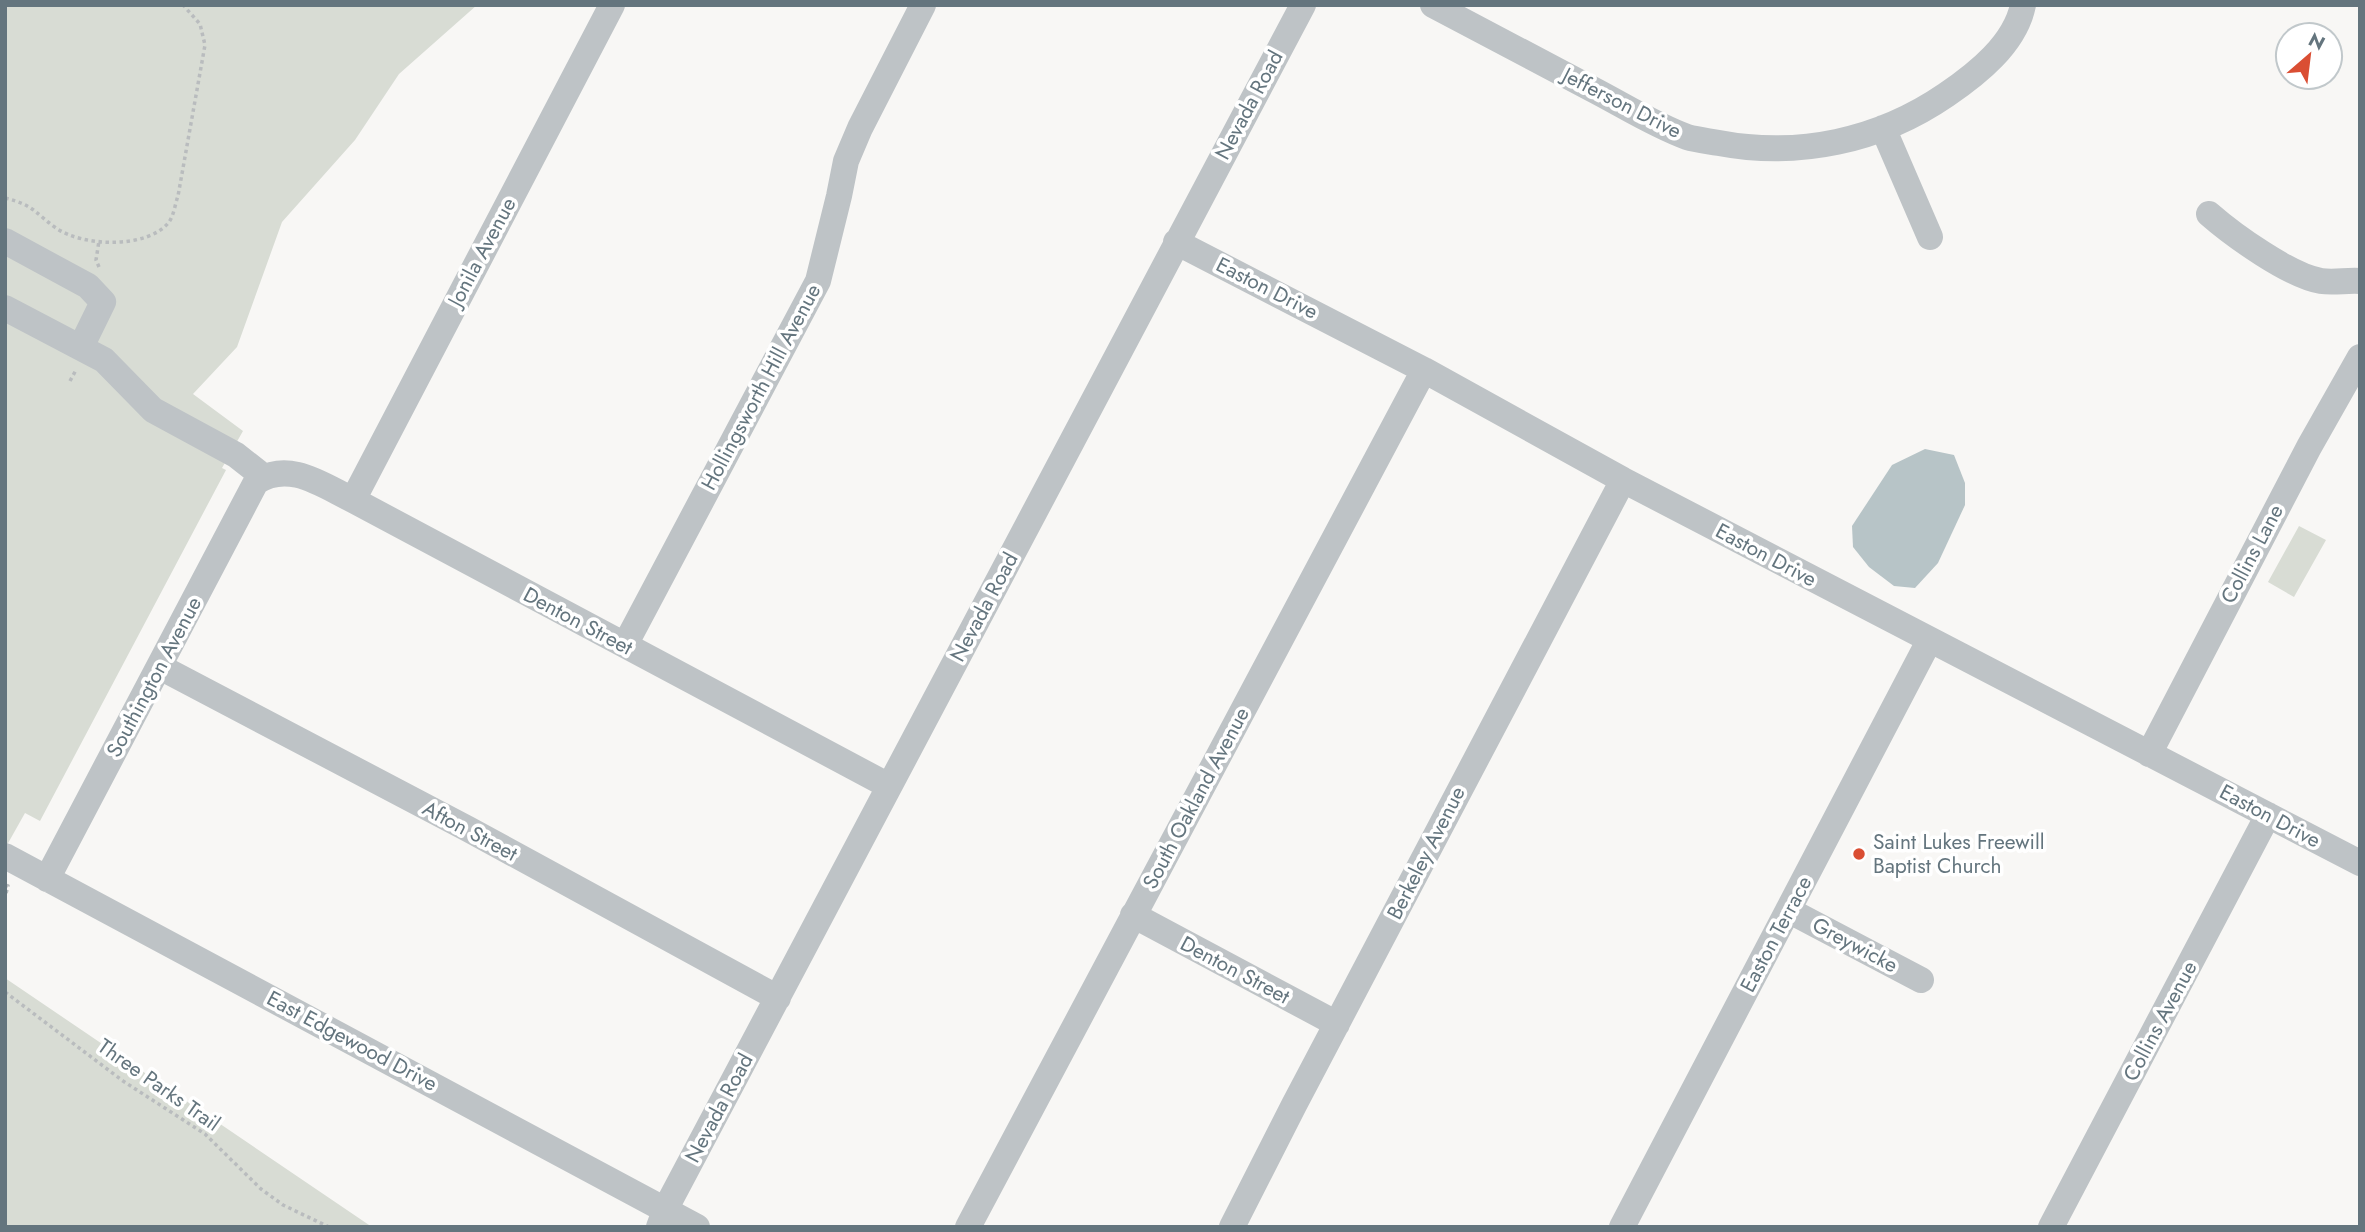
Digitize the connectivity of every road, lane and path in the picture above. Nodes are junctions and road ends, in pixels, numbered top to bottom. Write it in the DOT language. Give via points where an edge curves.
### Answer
graph roads {
  1 [pos="183,5"];
  2 [pos="612,5"];
  3 [pos="923,5"];
  4 [pos="1303,5"];
  5 [pos="1433,5"];
  6 [pos="2023,5"];
  7 [pos="1883,128"];
  8 [pos="5,198"];
  9 [pos="2209,214"];
  10 [pos="1930,237"];
  11 [pos="5,241"];
  12 [pos="1176,242"];
  13 [pos="2360,281"];
  14 [pos="5,308"];
  15 [pos="81,347"];
  16 [pos="2360,357"];
  17 [pos="1424,370"];
  18 [pos="264,477"];
  19 [pos="1623,480"];
  20 [pos="353,500"];
  21 [pos="1929,640"];
  22 [pos="625,645"];
  23 [pos="160,667"];
  24 [pos="2149,754"];
  25 [pos="889,786"];
  26 [pos="2268,815"];
  27 [pos="5,856"];
  28 [pos="2360,863"];
  29 [pos="47,879"];
  30 [pos="5,885"];
  31 [pos="5,897"];
  32 [pos="1788,909"];
  33 [pos="1133,915"];
  34 [pos="1921,980"];
  35 [pos="5,992"];
  36 [pos="778,998"];
  37 [pos="1337,1024"];
  38 [pos="662,1218"];
  39 [pos="1235,1226"];
  40 [pos="329,1227"];
  41 [pos="697,1227"];
  42 [pos="968,1227"];
  43 [pos="1622,1227"];
  44 [pos="2051,1227"];
  1 -- 8 [label="path" via="200,24 205,45 171,220 155,235 123,242 99,241 57,229 33,207"];
  2 -- 20 [label="street, Jonila Avenue"];
  3 -- 22 [label="street, Hollingsworth Hill Avenue" via="846,161 818,281"];
  4 -- 12 [label="street, Nevada Road"];
  5 -- 7 [label="street, Jefferson Drive" via="1688,137 1780,149 1836,143"];
  6 -- 7 [label="street, Jefferson Drive" via="2007,41 1965,82 1917,115"];
  7 -- 10 [label="street"];
  9 -- 13 [label="street" via="2239,239 2296,271 2321,281"];
  11 -- 15 [label="street" via="88,286 103,302"];
  12 -- 17 [label="street, Easton Drive"];
  12 -- 25 [label="street, Nevada Road"];
  14 -- 15 [label="street"];
  15 -- 18 [label="street" via="104,360 153,410 236,455"];
  16 -- 24 [label="street, Collins Lane"];
  17 -- 19 [label="street, Easton Drive"];
  17 -- 33 [label="street, South Oakland Avenue"];
  18 -- 20 [label="street, Denton Street" via="299,474"];
  18 -- 23 [label="street, Southington Avenue" via="256,482"];
  19 -- 21 [label="street, Easton Drive"];
  19 -- 37 [label="street, Berkeley Avenue"];
  20 -- 22 [label="street, Denton Street"];
  21 -- 24 [label="street, Easton Drive"];
  21 -- 32 [label="street, Easton Terrace"];
  22 -- 25 [label="street, Denton Street"];
  23 -- 29 [label="street, Southington Avenue"];
  23 -- 36 [label="street, Afton Street"];
  24 -- 26 [label="street, Easton Drive"];
  25 -- 36 [label="street, Nevada Road"];
  26 -- 28 [label="street, Easton Drive"];
  26 -- 44 [label="street, Collins Avenue"];
  27 -- 29 [label="street, East Edgewood Drive"];
  29 -- 38 [label="street, East Edgewood Drive"];
  30 -- 31 [label="path"];
  32 -- 34 [label="street, Greywicke"];
  32 -- 43 [label="street, Easton Terrace"];
  33 -- 37 [label="street, Denton Street"];
  33 -- 42 [label="street, South Oakland Avenue"];
  35 -- 40 [label="path, Three Parks Trail" via="123,1081 205,1134 283,1205"];
  36 -- 38 [label="street, Nevada Road"];
  37 -- 39 [label="street, Berkeley Avenue"];
  38 -- 41 [label="street, East Edgewood Drive"];
}
